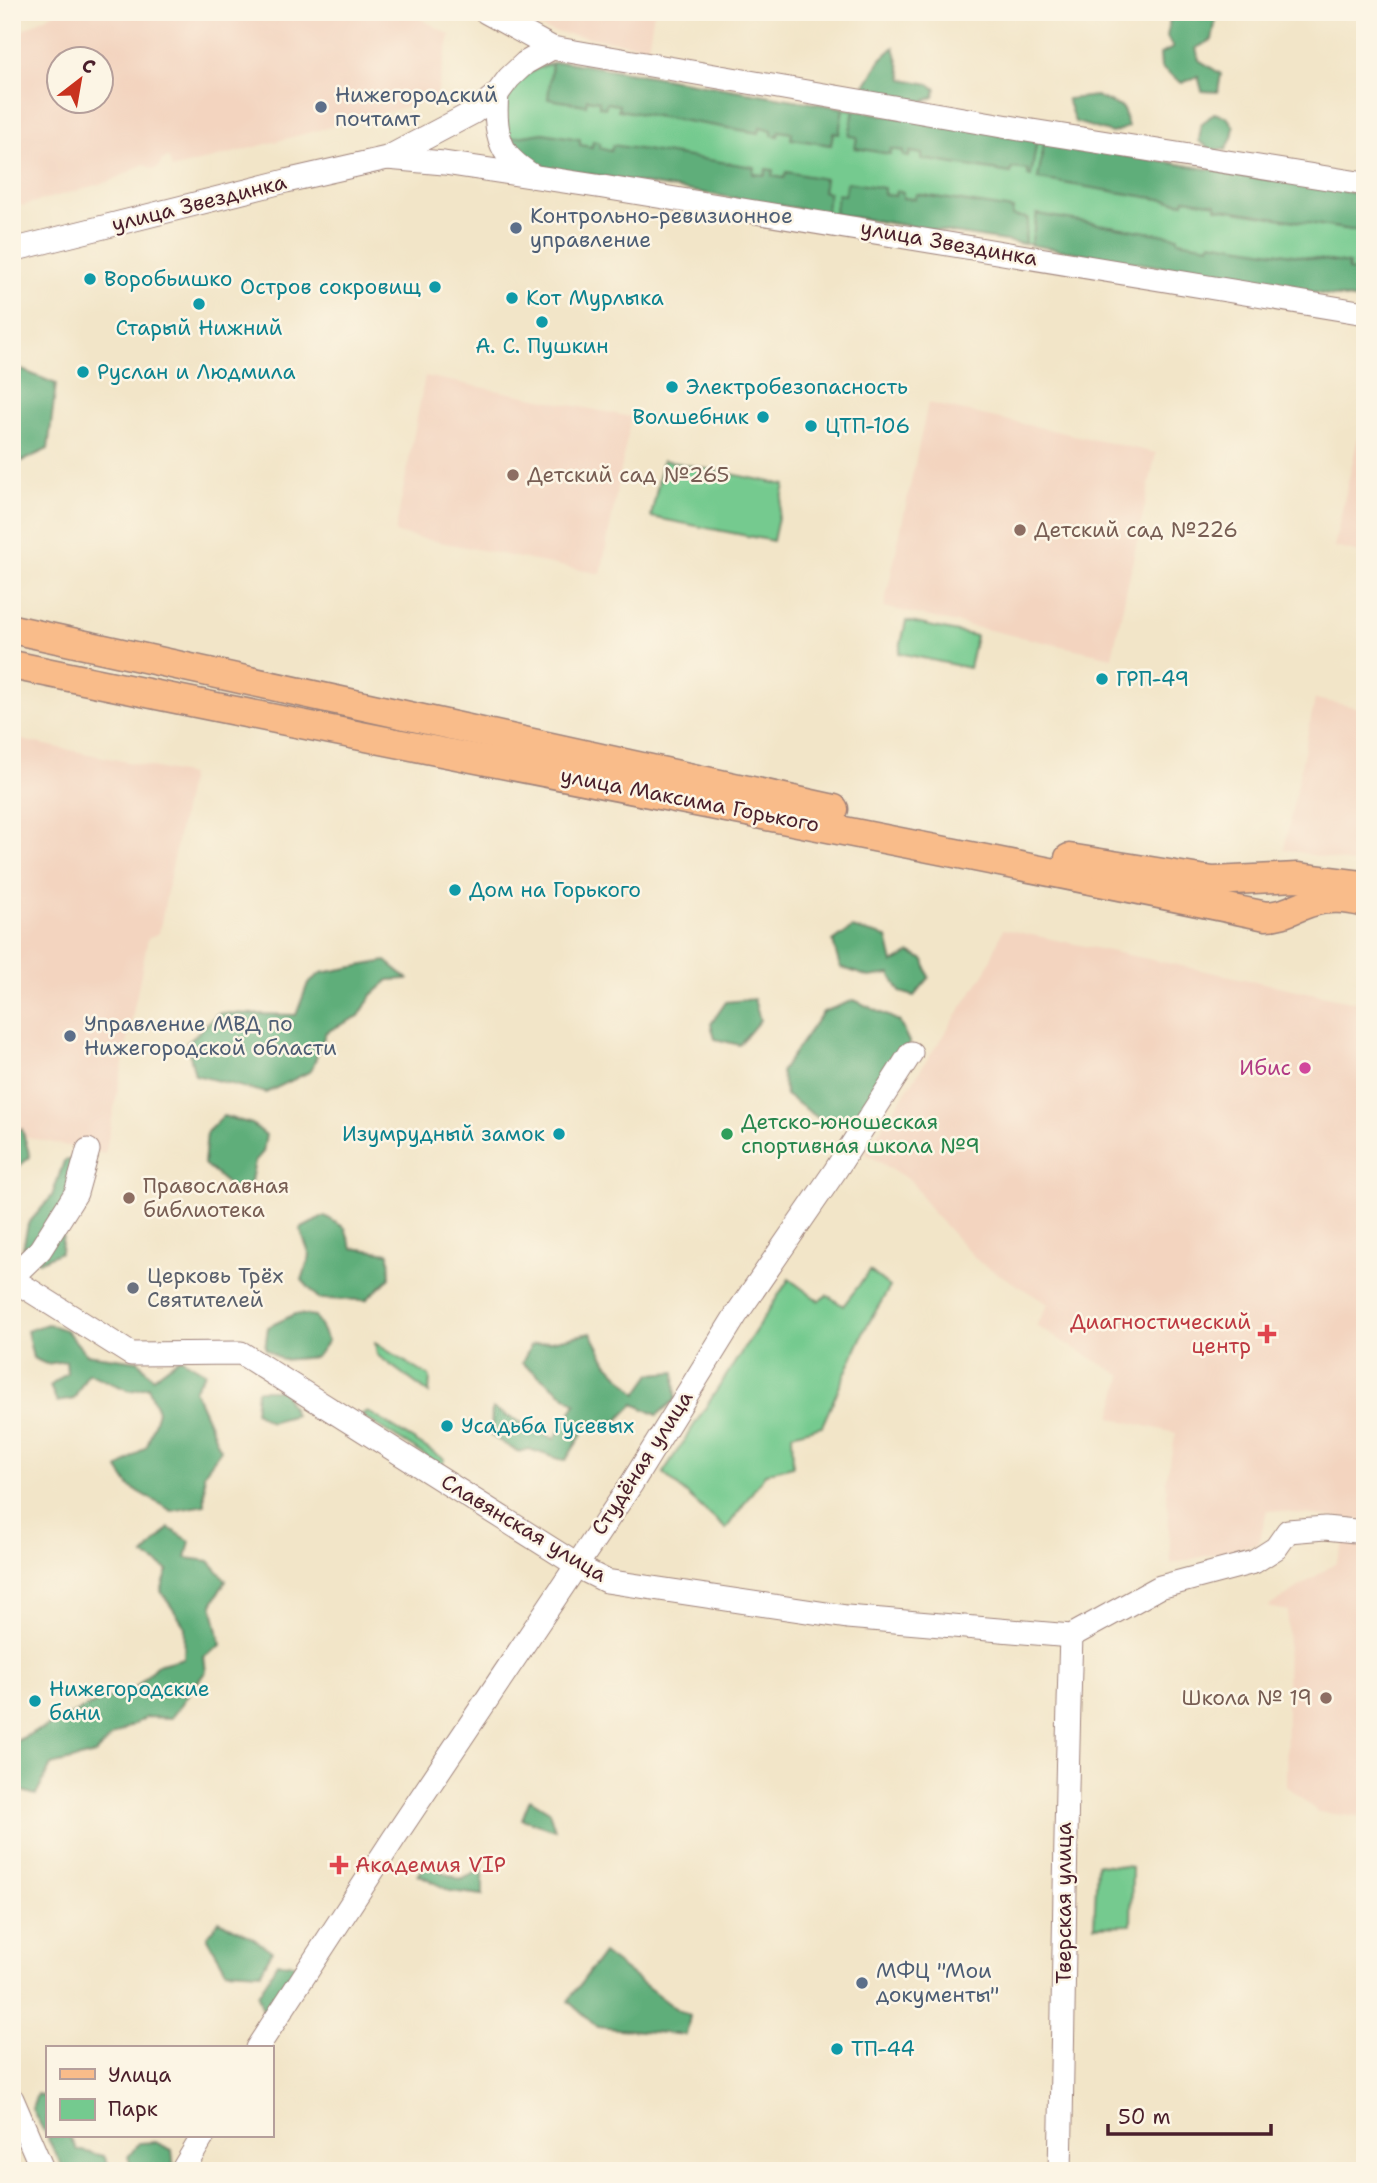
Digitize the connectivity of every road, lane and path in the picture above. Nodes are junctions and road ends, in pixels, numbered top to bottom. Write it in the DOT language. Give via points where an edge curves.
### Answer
graph roads {
  1 [pos="486,12"];
  2 [pos="552,48"];
  3 [pos="496,94"];
  4 [pos="387,158"];
  5 [pos="533,176"];
  6 [pos="1365,184"];
  7 [pos="12,250"];
  8 [pos="1365,313"];
  9 [pos="12,629"];
  10 [pos="12,665"];
  11 [pos="1006,854"];
  12 [pos="1365,886"];
  13 [pos="1365,904"];
  14 [pos="911,1054"];
  15 [pos="88,1150"];
  16 [pos="12,1278"];
  17 [pos="1365,1532"];
  18 [pos="576,1564"];
  19 [pos="1071,1636"];
  20 [pos="258,2046"];
  21 [pos="12,2099"];
  22 [pos="202,2138"];
  23 [pos="43,2171"];
  24 [pos="182,2171"];
  25 [pos="1060,2171"];
  1 -- 2 [label="street"];
  2 -- 3 [label="street, улица Звездинка" via="525,64"];
  2 -- 6 [label="street"];
  3 -- 4 [label="street, улица Звездинка" via="474,112"];
  3 -- 5 [label="street" via="498,134 509,157"];
  4 -- 5 [label="street, улица Звездинка"];
  4 -- 7 [label="street, улица Звездинка"];
  5 -- 8 [label="street, улица Звездинка"];
  9 -- 11 [label="main road, улица Максима Горького"];
  10 -- 11 [label="main road, улица Максима Горького" via="197,704"];
  11 -- 12 [label="main road, улица Максима Горького" via="1061,857 1213,881 1297,877"];
  11 -- 13 [label="main road, улица Максима Горького" via="1266,916 1282,915 1323,899 1345,898"];
  14 -- 18 [label="street, Студёная улица"];
  15 -- 16 [label="street" via="76,1193 40,1250"];
  16 -- 18 [label="street, Славянская улица" via="131,1354 241,1353"];
  17 -- 19 [label="street" via="1288,1531 1276,1548 1254,1562 1160,1587"];
  18 -- 19 [label="street, Славянская улица" via="606,1581 847,1617"];
  18 -- 20 [label="street, Студёная улица"];
  19 -- 25 [label="street, Тверская улица"];
  21 -- 23 [label="street"];
  22 -- 24 [label="street"];
}
